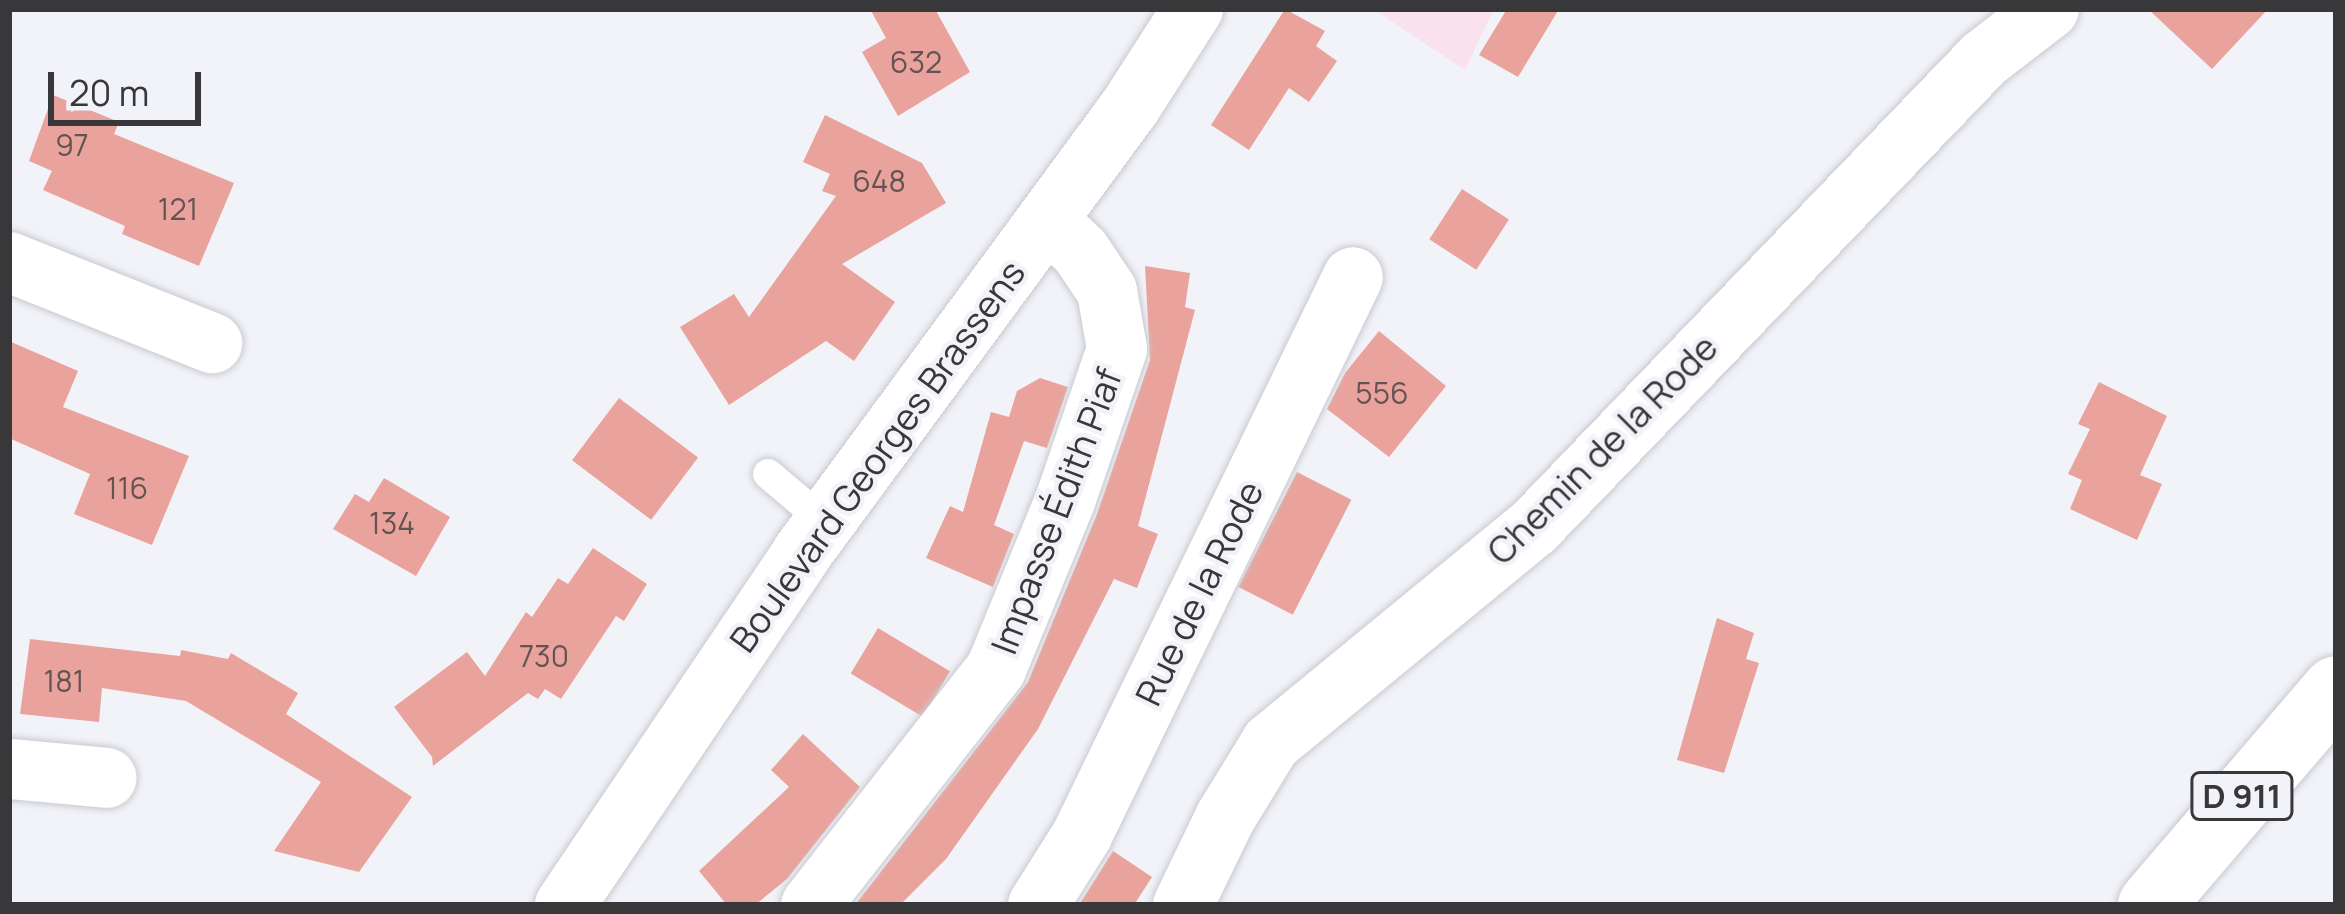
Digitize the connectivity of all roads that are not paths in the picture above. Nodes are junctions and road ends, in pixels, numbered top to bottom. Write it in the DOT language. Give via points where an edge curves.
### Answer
graph roads {
  1 [pos="1193,9"];
  2 [pos="2049,9"];
  3 [pos="1048,220"];
  4 [pos="9,262"];
  5 [pos="1353,278"];
  6 [pos="212,343"];
  7 [pos="768,474"];
  8 [pos="825,522"];
  9 [pos="2336,689"];
  10 [pos="10,768"];
  11 [pos="107,778"];
  12 [pos="9,779"];
  13 [pos="565,905"];
  14 [pos="811,905"];
  15 [pos="1038,905"];
  16 [pos="1184,905"];
  17 [pos="2151,905"];
  1 -- 3 [label="street, Boulevard Georges Brassens"];
  2 -- 16 [label="street, Chemin de la Rode" via="1984,59 1533,528 1271,743"];
  3 -- 8 [label="street, Boulevard Georges Brassens"];
  3 -- 14 [label="street, Impasse Édith Piaf" via="1107,291 1117,349 1073,480 996,669"];
  4 -- 6 [label="street"];
  5 -- 15 [label="street, Rue de la Rode" via="1082,835"];
  7 -- 8 [label="lane"];
  8 -- 13 [label="street, Boulevard Georges Brassens"];
  9 -- 17 [label="main road, D 911"];
  10 -- 11 [label="street"];
  10 -- 12 [label="street"];
}
